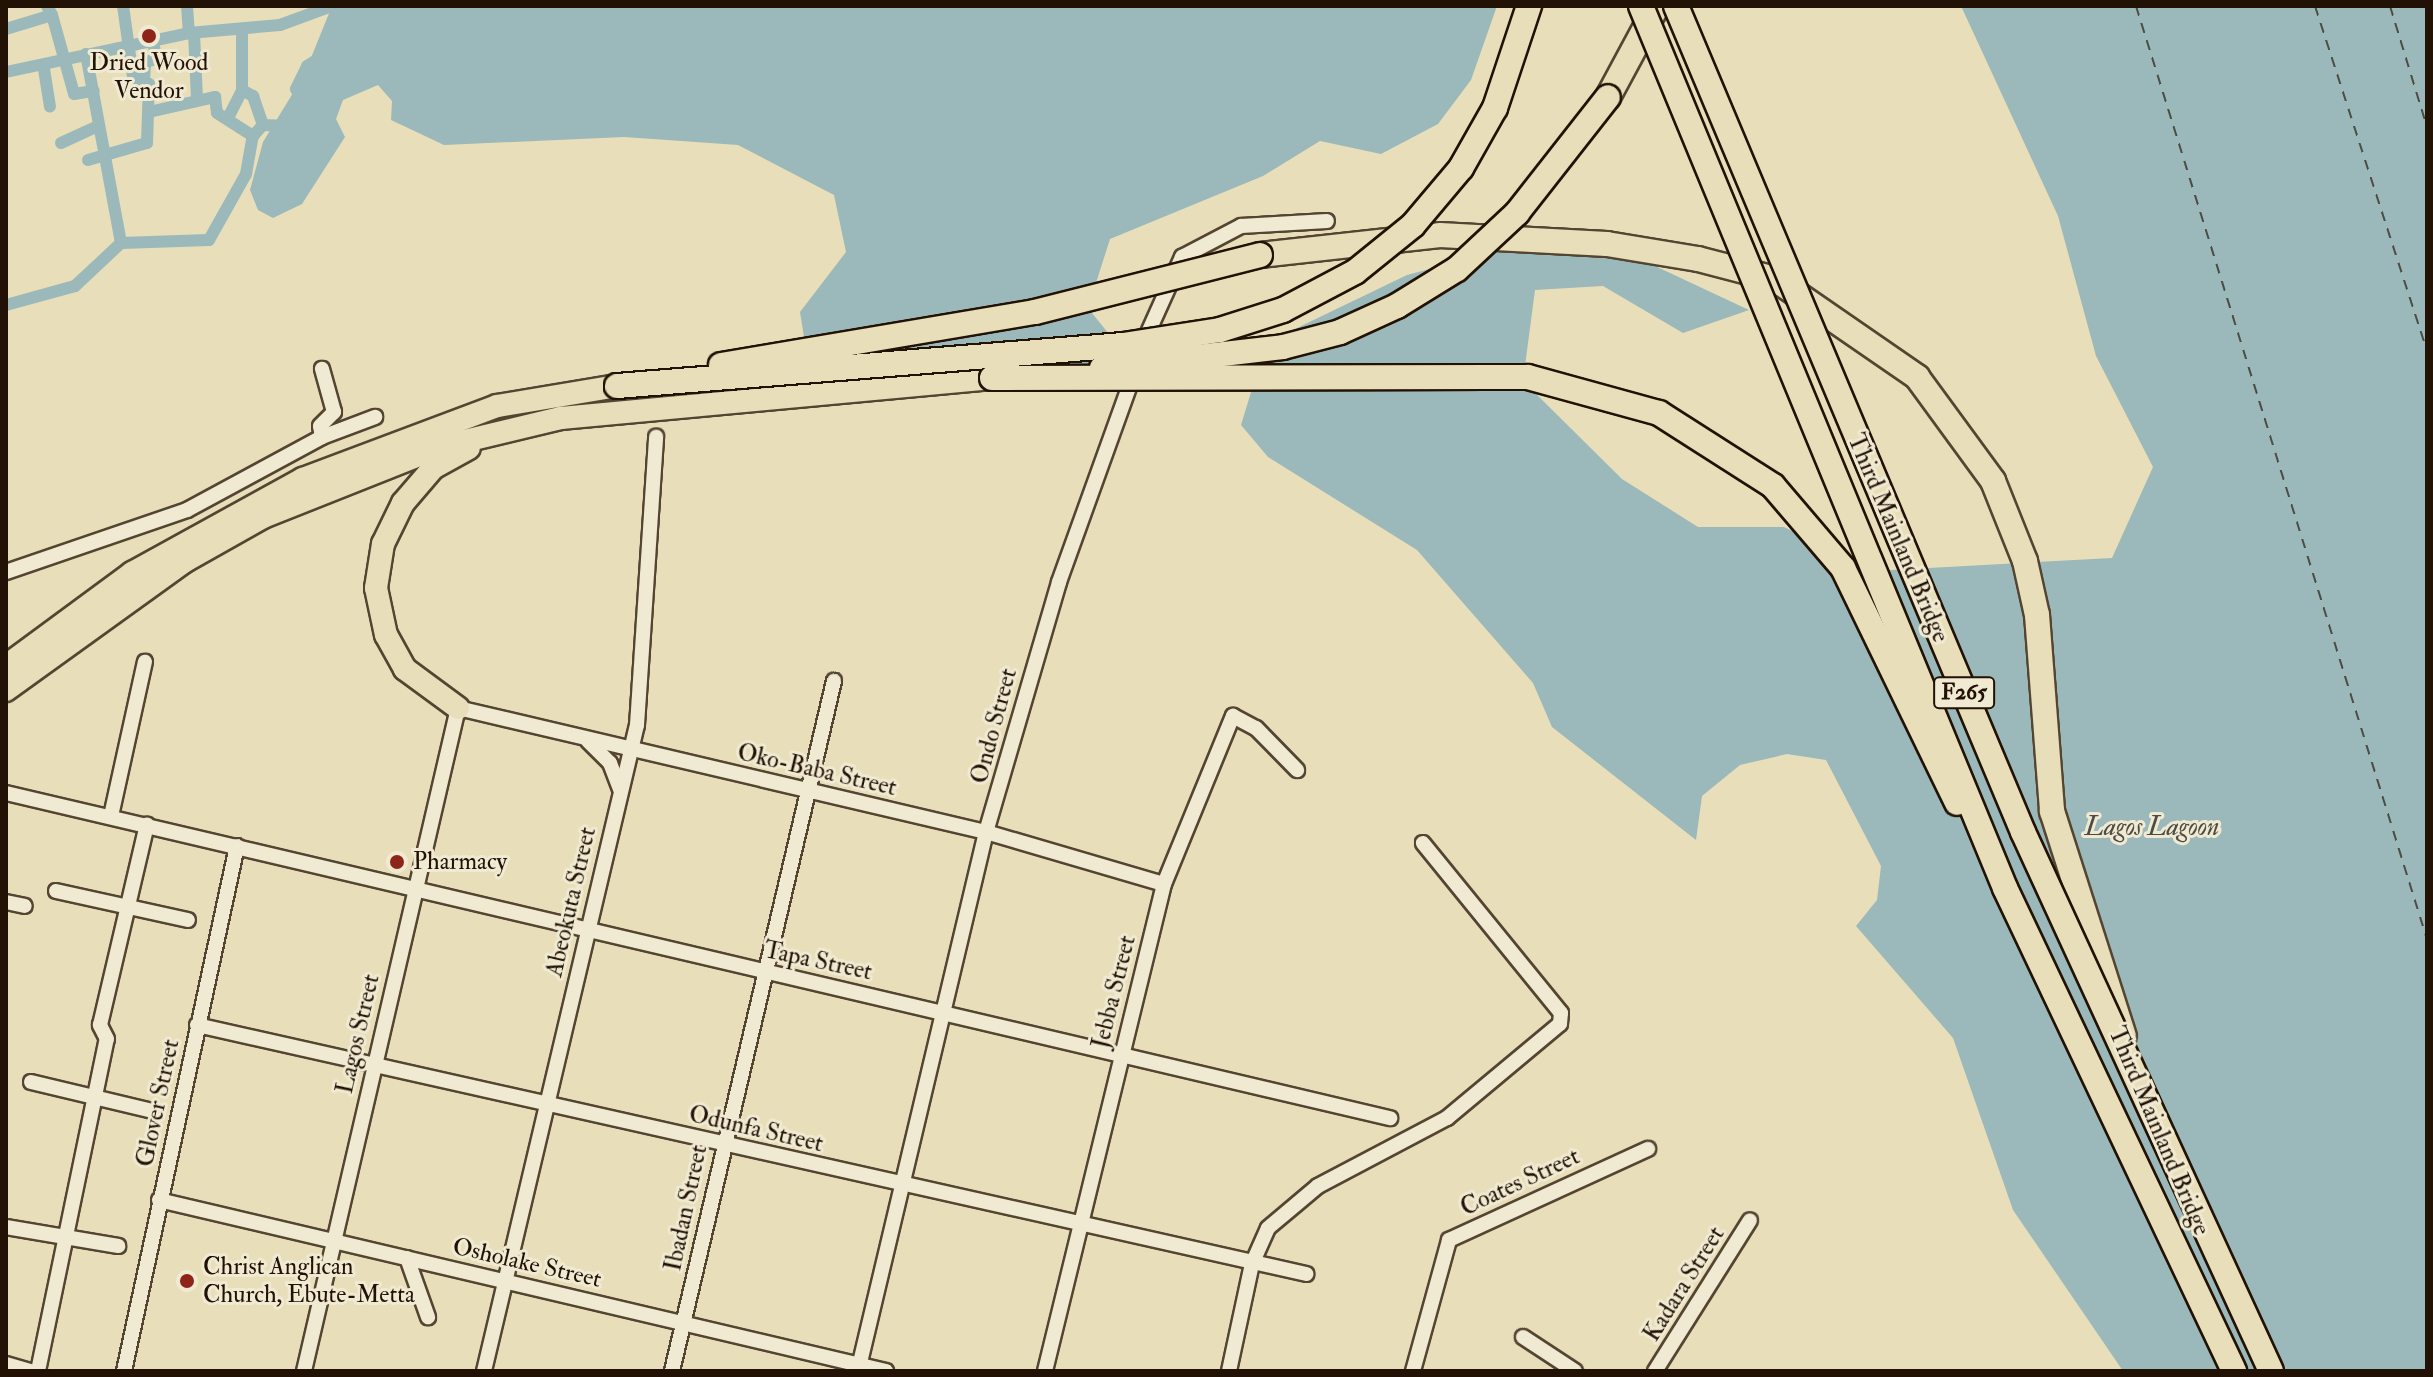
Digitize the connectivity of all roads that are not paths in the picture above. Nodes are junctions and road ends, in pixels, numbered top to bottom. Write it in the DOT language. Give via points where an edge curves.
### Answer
graph roads {
  1 [pos="1529,6"];
  2 [pos="1641,6"];
  3 [pos="1657,6"];
  4 [pos="1676,6"];
  5 [pos="1327,221"];
  6 [pos="322,369"];
  7 [pos="992,378"];
  8 [pos="617,386"];
  9 [pos="375,417"];
  10 [pos="527,424"];
  11 [pos="322,437"];
  12 [pos="656,437"];
  13 [pos="6,572"];
  14 [pos="60,634"];
  15 [pos="145,662"];
  16 [pos="6,666"];
  17 [pos="834,681"];
  18 [pos="6,690"];
  19 [pos="458,708"];
  20 [pos="588,740"];
  21 [pos="629,751"];
  22 [pos="1297,770"];
  23 [pos="621,790"];
  24 [pos="805,790"];
  25 [pos="6,793"];
  26 [pos="111,816"];
  27 [pos="147,824"];
  28 [pos="986,832"];
  29 [pos="1423,843"];
  30 [pos="237,846"];
  31 [pos="1164,884"];
  32 [pos="416,888"];
  33 [pos="2005,888"];
  34 [pos="56,891"];
  35 [pos="6,902"];
  36 [pos="127,905"];
  37 [pos="25,906"];
  38 [pos="188,920"];
  39 [pos="586,927"];
  40 [pos="765,972"];
  41 [pos="942,1010"];
  42 [pos="197,1025"];
  43 [pos="1121,1053"];
  44 [pos="2128,1054"];
  45 [pos="374,1062"];
  46 [pos="31,1082"];
  47 [pos="94,1097"];
  48 [pos="545,1106"];
  49 [pos="153,1111"];
  50 [pos="1390,1118"];
  51 [pos="723,1143"];
  52 [pos="1648,1149"];
  53 [pos="902,1185"];
  54 [pos="159,1200"];
  55 [pos="1750,1220"];
  56 [pos="6,1227"];
  57 [pos="1078,1228"];
  58 [pos="67,1238"];
  59 [pos="333,1243"];
  60 [pos="118,1246"];
  61 [pos="407,1258"];
  62 [pos="1252,1264"];
  63 [pos="1306,1274"];
  64 [pos="506,1280"];
  65 [pos="428,1317"];
  66 [pos="683,1324"];
  67 [pos="1523,1337"];
  68 [pos="6,1364"];
  69 [pos="859,1368"];
  70 [pos="31,1371"];
  71 [pos="38,1371"];
  72 [pos="124,1371"];
  73 [pos="304,1371"];
  74 [pos="484,1371"];
  75 [pos="672,1371"];
  76 [pos="886,1371"];
  77 [pos="1045,1371"];
  78 [pos="1229,1371"];
  79 [pos="1413,1371"];
  80 [pos="1575,1371"];
  81 [pos="1655,1371"];
  82 [pos="2234,1371"];
  83 [pos="2271,1371"];
  1 -- 8 [label="highway, bridge" via="1495,108 1461,168 1413,225 1355,272 1283,310 1220,330 1123,345"];
  2 -- 33 [label="highway, Third Mainland Bridge / F265, bridge"];
  3 -- 7 [label="highway, bridge" via="1608,97 1517,213 1457,269 1369,319 1241,355"];
  4 -- 44 [label="highway, Third Mainland Bridge / F265, bridge" via="1993,763"];
  5 -- 28 [label="street, Ondo Street" via="1241,226 1173,266 1059,582"];
  6 -- 11 [label="street" via="334,412 320,426"];
  7 -- 10 [label="main road"];
  7 -- 33 [label="highway, bridge" via="1528,377 1604,392 1687,427 1773,486 1843,568"];
  8 -- 14 [label="main road" via="448,421 303,479 204,530"];
  8 -- 44 [label="highway, bridge" via="1035,312 1260,255 1440,235 1593,243 1698,259 1775,279 1917,377 1993,481 2025,561 2037,615 2052,811"];
  9 -- 11 [label="street"];
  10 -- 14 [label="main road" via="436,448 263,517"];
  10 -- 19 [label="main road" via="433,468 403,503 383,544 376,588 386,635 405,669"];
  11 -- 13 [label="street" via="216,498"];
  12 -- 21 [label="street, Abeokuta Street" via="646,656"];
  14 -- 16 [label="main road"];
  14 -- 18 [label="main road"];
  15 -- 26 [label="street"];
  17 -- 24 [label="street, Ibadan Street"];
  19 -- 20 [label="street, Oko-Baba Street"];
  19 -- 32 [label="street, Lagos Street"];
  20 -- 21 [label="street, Oko-Baba Street"];
  20 -- 23 [label="street" via="610,763"];
  21 -- 23 [label="street, Abeokuta Street"];
  21 -- 24 [label="street, Oko-Baba Street"];
  22 -- 31 [label="street, Jebba Street" via="1256,728 1233,716"];
  23 -- 39 [label="street, Abeokuta Street"];
  24 -- 28 [label="street, Oko-Baba Street"];
  24 -- 40 [label="street, Ibadan Street"];
  25 -- 26 [label="street, Tapa Street"];
  26 -- 27 [label="street, Tapa Street"];
  27 -- 30 [label="street, Tapa Street"];
  27 -- 36 [label="street"];
  28 -- 31 [label="street, Oko-Baba Street"];
  28 -- 41 [label="street, Ondo Street"];
  29 -- 62 [label="street" via="1561,1013 1560,1024 1447,1118 1296,1202 1268,1228"];
  30 -- 32 [label="street, Tapa Street"];
  30 -- 42 [label="street, Glover Street"];
  31 -- 43 [label="street, Jebba Street"];
  32 -- 39 [label="street, Tapa Street"];
  32 -- 45 [label="street, Lagos Street"];
  33 -- 82 [label="highway, Third Mainland Bridge / F265, bridge"];
  34 -- 36 [label="street"];
  35 -- 37 [label="street"];
  36 -- 38 [label="street"];
  36 -- 47 [label="street" via="100,1025 108,1031"];
  39 -- 40 [label="street, Tapa Street"];
  39 -- 48 [label="street, Abeokuta Street"];
  40 -- 41 [label="street, Tapa Street"];
  40 -- 51 [label="street, Ibadan Street"];
  41 -- 43 [label="street, Tapa Street"];
  41 -- 53 [label="street, Ondo Street"];
  42 -- 45 [label="street, Odunfa Street"];
  42 -- 54 [label="street, Glover Street"];
  43 -- 50 [label="street, Tapa Street"];
  43 -- 57 [label="street, Jebba Street"];
  44 -- 83 [label="highway, Third Mainland Bridge / F265, bridge"];
  45 -- 48 [label="street, Odunfa Street"];
  45 -- 59 [label="street, Lagos Street"];
  46 -- 47 [label="street"];
  47 -- 49 [label="street"];
  47 -- 58 [label="street"];
  48 -- 51 [label="street, Odunfa Street"];
  48 -- 64 [label="street, Abeokuta Street"];
  51 -- 53 [label="street, Odunfa Street"];
  51 -- 66 [label="street, Ibadan Street"];
  52 -- 79 [label="street, Coates Street" via="1449,1240"];
  53 -- 57 [label="street, Odunfa Street"];
  53 -- 69 [label="street, Ondo Street"];
  54 -- 59 [label="street, Osholake Street"];
  54 -- 72 [label="street, Glover Street"];
  55 -- 81 [label="street, Kadara Street"];
  56 -- 58 [label="street"];
  57 -- 62 [label="street, Odunfa Street"];
  57 -- 77 [label="street, Jebba Street"];
  58 -- 60 [label="street"];
  58 -- 71 [label="street"];
  59 -- 61 [label="street, Osholake Street"];
  59 -- 73 [label="street, Lagos Street"];
  61 -- 64 [label="street, Osholake Street"];
  61 -- 65 [label="street"];
  62 -- 63 [label="street, Odunfa Street"];
  62 -- 78 [label="street"];
  64 -- 66 [label="street, Osholake Street"];
  64 -- 74 [label="street, Abeokuta Street"];
  66 -- 69 [label="street, Osholake Street"];
  66 -- 75 [label="street, Ibadan Street"];
  67 -- 80 [label="street"];
  68 -- 70 [label="street"];
  69 -- 76 [label="street, Osholake Street"];
}
